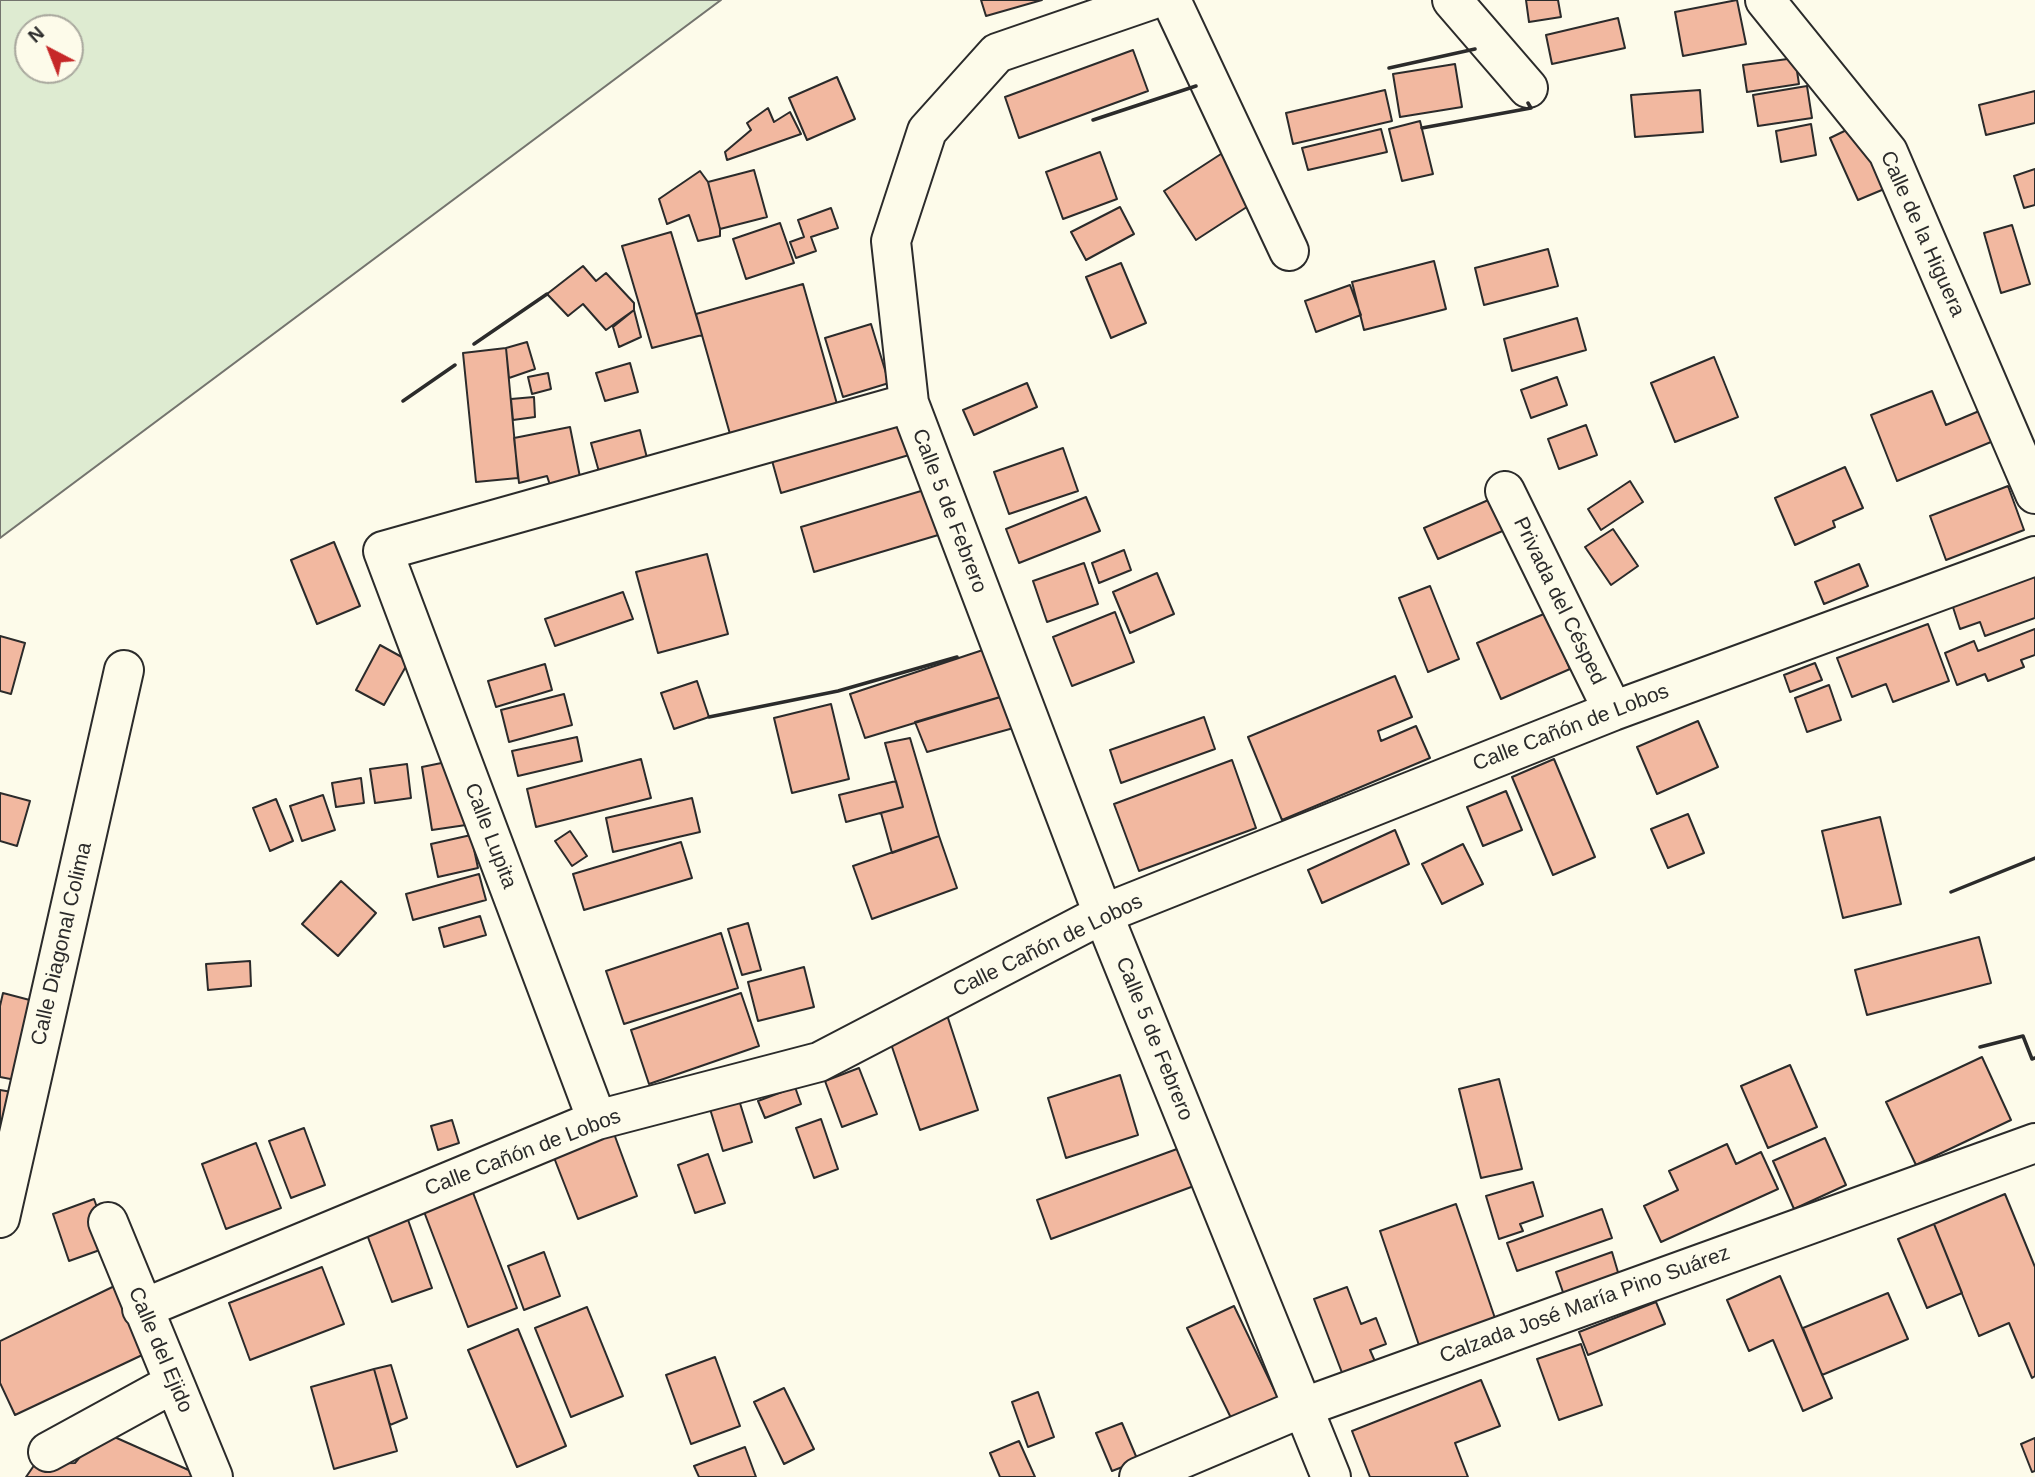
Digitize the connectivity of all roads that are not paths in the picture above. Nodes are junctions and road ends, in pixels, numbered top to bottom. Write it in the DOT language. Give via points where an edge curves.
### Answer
graph roads {
  1 [pos="1151,0"];
  2 [pos="1171,0"];
  3 [pos="1452,0"];
  4 [pos="1765,0"];
  5 [pos="1528,88"];
  6 [pos="1289,251"];
  7 [pos="908,403"];
  8 [pos="1505,491"];
  9 [pos="2035,494"];
  10 [pos="383,551"];
  11 [pos="2035,556"];
  12 [pos="124,670"];
  13 [pos="1613,711"];
  14 [pos="1103,914"];
  15 [pos="597,1120"];
  16 [pos="2035,1143"];
  17 [pos="0,1218"];
  18 [pos="108,1222"];
  19 [pos="142,1309"];
  20 [pos="174,1383"];
  21 [pos="1304,1406"];
  22 [pos="48,1452"];
  23 [pos="213,1477"];
  24 [pos="1139,1477"];
  25 [pos="1331,1477"];
  1 -- 7 [label="street, Calle 5 de Febrero" via="997,53 927,131 891,241"];
  2 -- 6 [label="street"];
  3 -- 5 [label="street"];
  4 -- 9 [label="street, Calle de la Higuera" via="1888,152"];
  7 -- 10 [label="street, Calle 5 de Febrero"];
  7 -- 14 [label="street, Calle 5 de Febrero"];
  8 -- 13 [label="street, Privada del Césped"];
  10 -- 15 [label="street, Calle Lupita"];
  11 -- 13 [label="street, Calle Cañón de Lobos"];
  12 -- 17 [label="street, Calle Diagonal Colima"];
  13 -- 14 [label="street, Calle Cañón de Lobos"];
  14 -- 15 [label="street, Calle Cañón de Lobos" via="818,1062"];
  14 -- 21 [label="street, Calle 5 de Febrero"];
  15 -- 19 [label="street, Calle Cañón de Lobos"];
  16 -- 21 [label="street, Calzada José María Pino Suárez"];
  18 -- 19 [label="street, Calle del Ejido"];
  19 -- 20 [label="street, Calle del Ejido"];
  20 -- 22 [label="street"];
  20 -- 23 [label="street, Calle del Ejido"];
  21 -- 24 [label="street, Calzada José María Pino Suárez"];
  21 -- 25 [label="street, Calle 5 de Febrero"];
}
